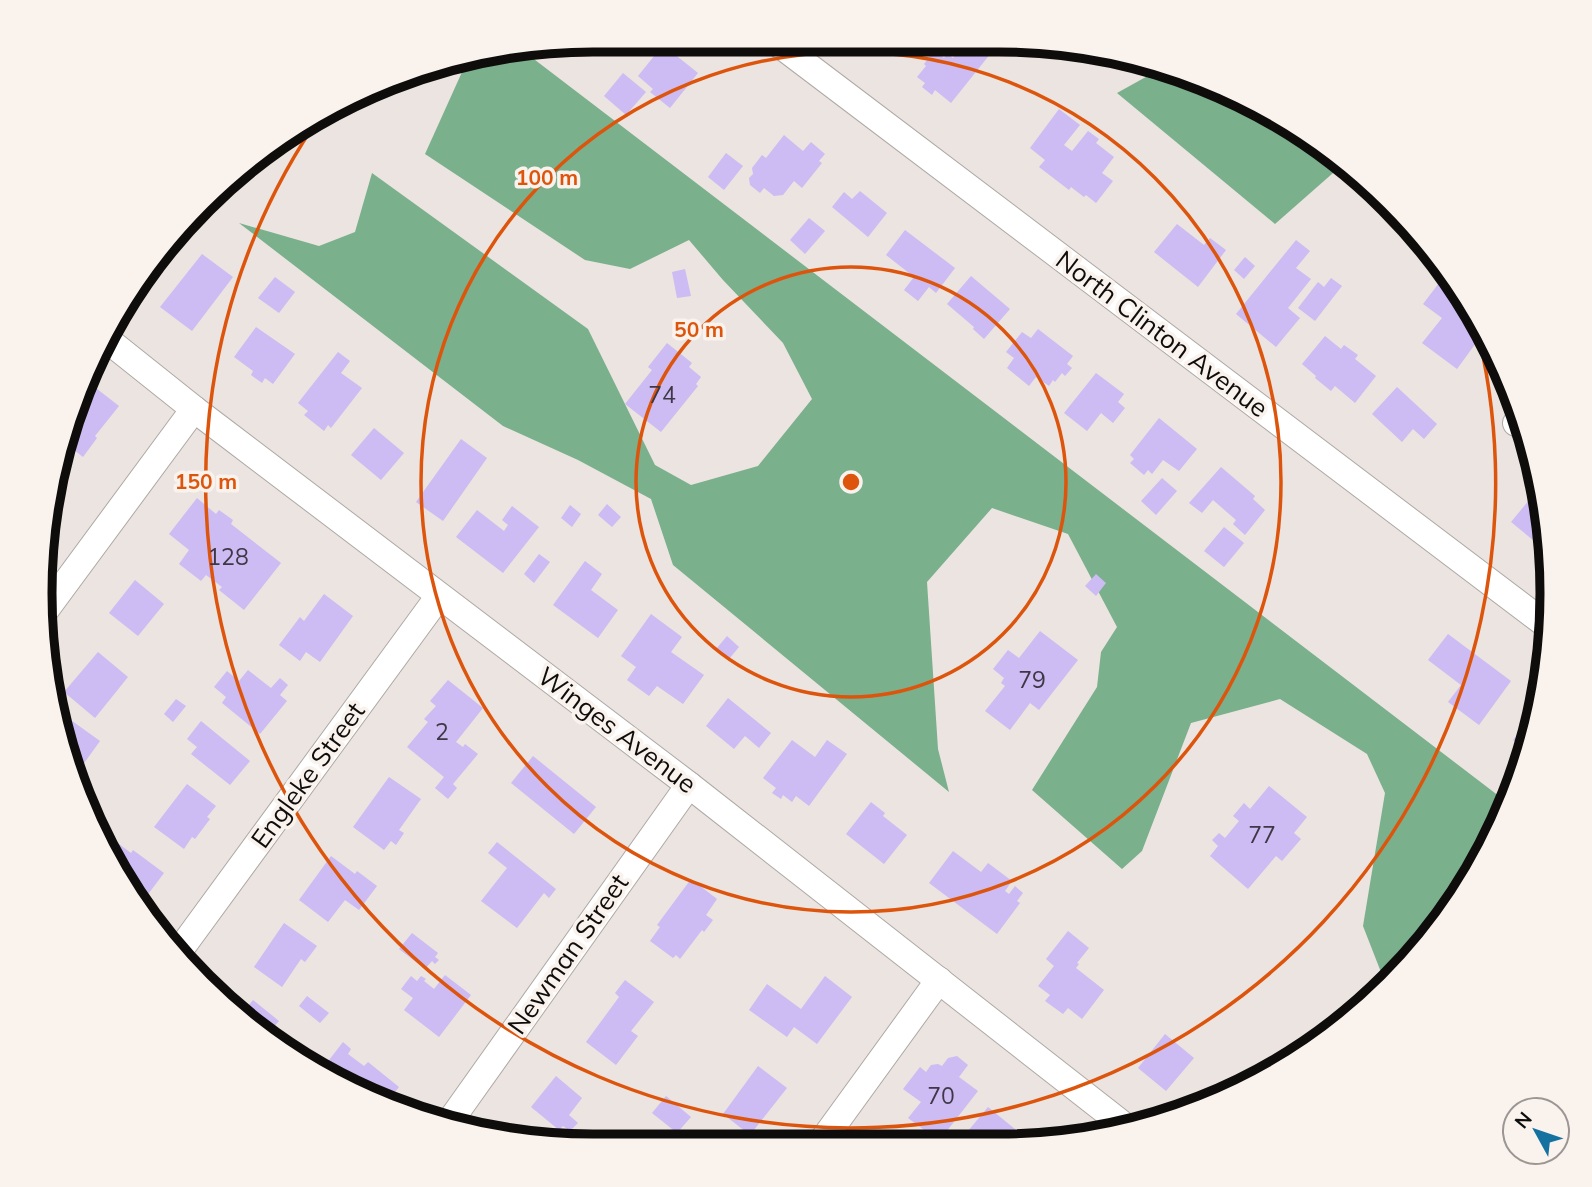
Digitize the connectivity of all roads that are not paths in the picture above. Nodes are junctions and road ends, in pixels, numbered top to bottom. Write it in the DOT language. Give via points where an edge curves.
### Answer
graph roads {
  1 [pos="790,52"];
  2 [pos="113,345"];
  3 [pos="194,409"];
  4 [pos="439,596"];
  5 [pos="52,602"];
  6 [pos="1538,619"];
  7 [pos="689,785"];
  8 [pos="183,946"];
  9 [pos="939,980"];
  10 [pos="454,1116"];
  11 [pos="1118,1121"];
  12 [pos="827,1134"];
  1 -- 6 [label="street, North Clinton Avenue"];
  2 -- 3 [label="street, Winges Avenue"];
  3 -- 4 [label="street, Winges Avenue"];
  3 -- 5 [label="street"];
  4 -- 7 [label="street, Winges Avenue"];
  4 -- 8 [label="street, Engleke Street"];
  7 -- 9 [label="street, Winges Avenue"];
  7 -- 10 [label="street, Newman Street"];
  9 -- 11 [label="street, Winges Avenue"];
  9 -- 12 [label="street"];
}
